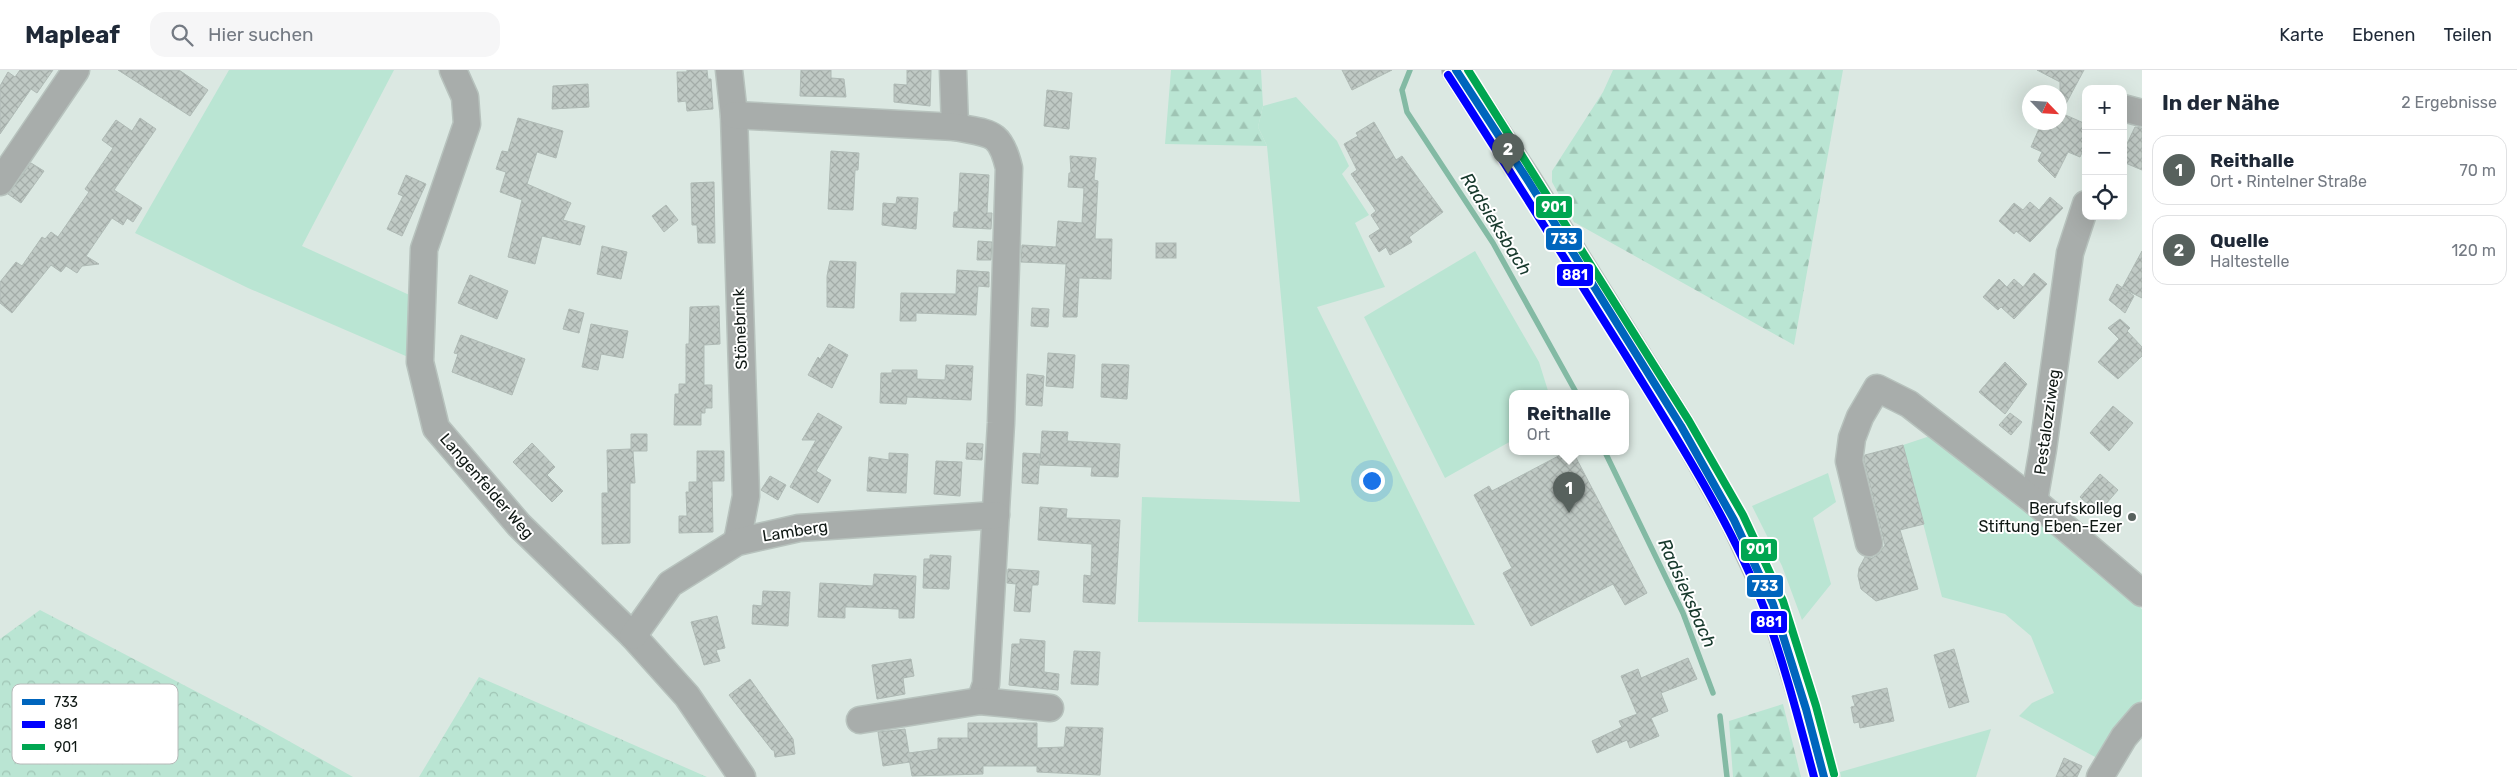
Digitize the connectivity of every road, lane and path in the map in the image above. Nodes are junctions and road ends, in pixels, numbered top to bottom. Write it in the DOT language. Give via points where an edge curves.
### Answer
graph roads {
  1 [pos="76,70"];
  2 [pos="453,70"];
  3 [pos="729,70"];
  4 [pos="954,70"];
  5 [pos="1456,70"];
  6 [pos="2127,109"];
  7 [pos="2142,114"];
  8 [pos="734,115"];
  9 [pos="955,127"];
  10 [pos="0,182"];
  11 [pos="2082,216"];
  12 [pos="2034,501"];
  13 [pos="996,514"];
  14 [pos="736,542"];
  15 [pos="1869,543"];
  16 [pos="2142,593"];
  17 [pos="633,636"];
  18 [pos="980,701"];
  19 [pos="1050,708"];
  20 [pos="2142,716"];
  21 [pos="860,720"];
  22 [pos="742,777"];
  23 [pos="1824,777"];
  24 [pos="2100,777"];
  1 -- 10 [label="street"];
  2 -- 17 [label="street, Langenfelder Weg" via="465,97 467,124 424,249 420,362 436,428 519,525"];
  3 -- 8 [label="street, Stönebrink"];
  4 -- 9 [label="street"];
  5 -- 23 [label="main road" via="1528,179 1681,426 1734,520 1773,604"];
  6 -- 7 [label="street"];
  8 -- 9 [label="street"];
  8 -- 14 [label="street, Stönebrink" via="746,496"];
  9 -- 13 [label="street" via="997,138 1004,148 1009,168"];
  11 -- 12 [label="street, Pestalozziweg" via="2070,253"];
  12 -- 15 [label="street" via="1909,404 1876,388 1860,416 1852,438 1849,461"];
  12 -- 16 [label="street"];
  13 -- 14 [label="street, Lamberg" via="799,528"];
  13 -- 18 [label="street" via="986,684"];
  14 -- 17 [label="street, Lamberg" via="670,584"];
  17 -- 22 [label="street, Langenfelder Weg" via="687,696"];
  18 -- 19 [label="street"];
  18 -- 21 [label="street"];
  20 -- 24 [label="street" via="2124,737"];
}
